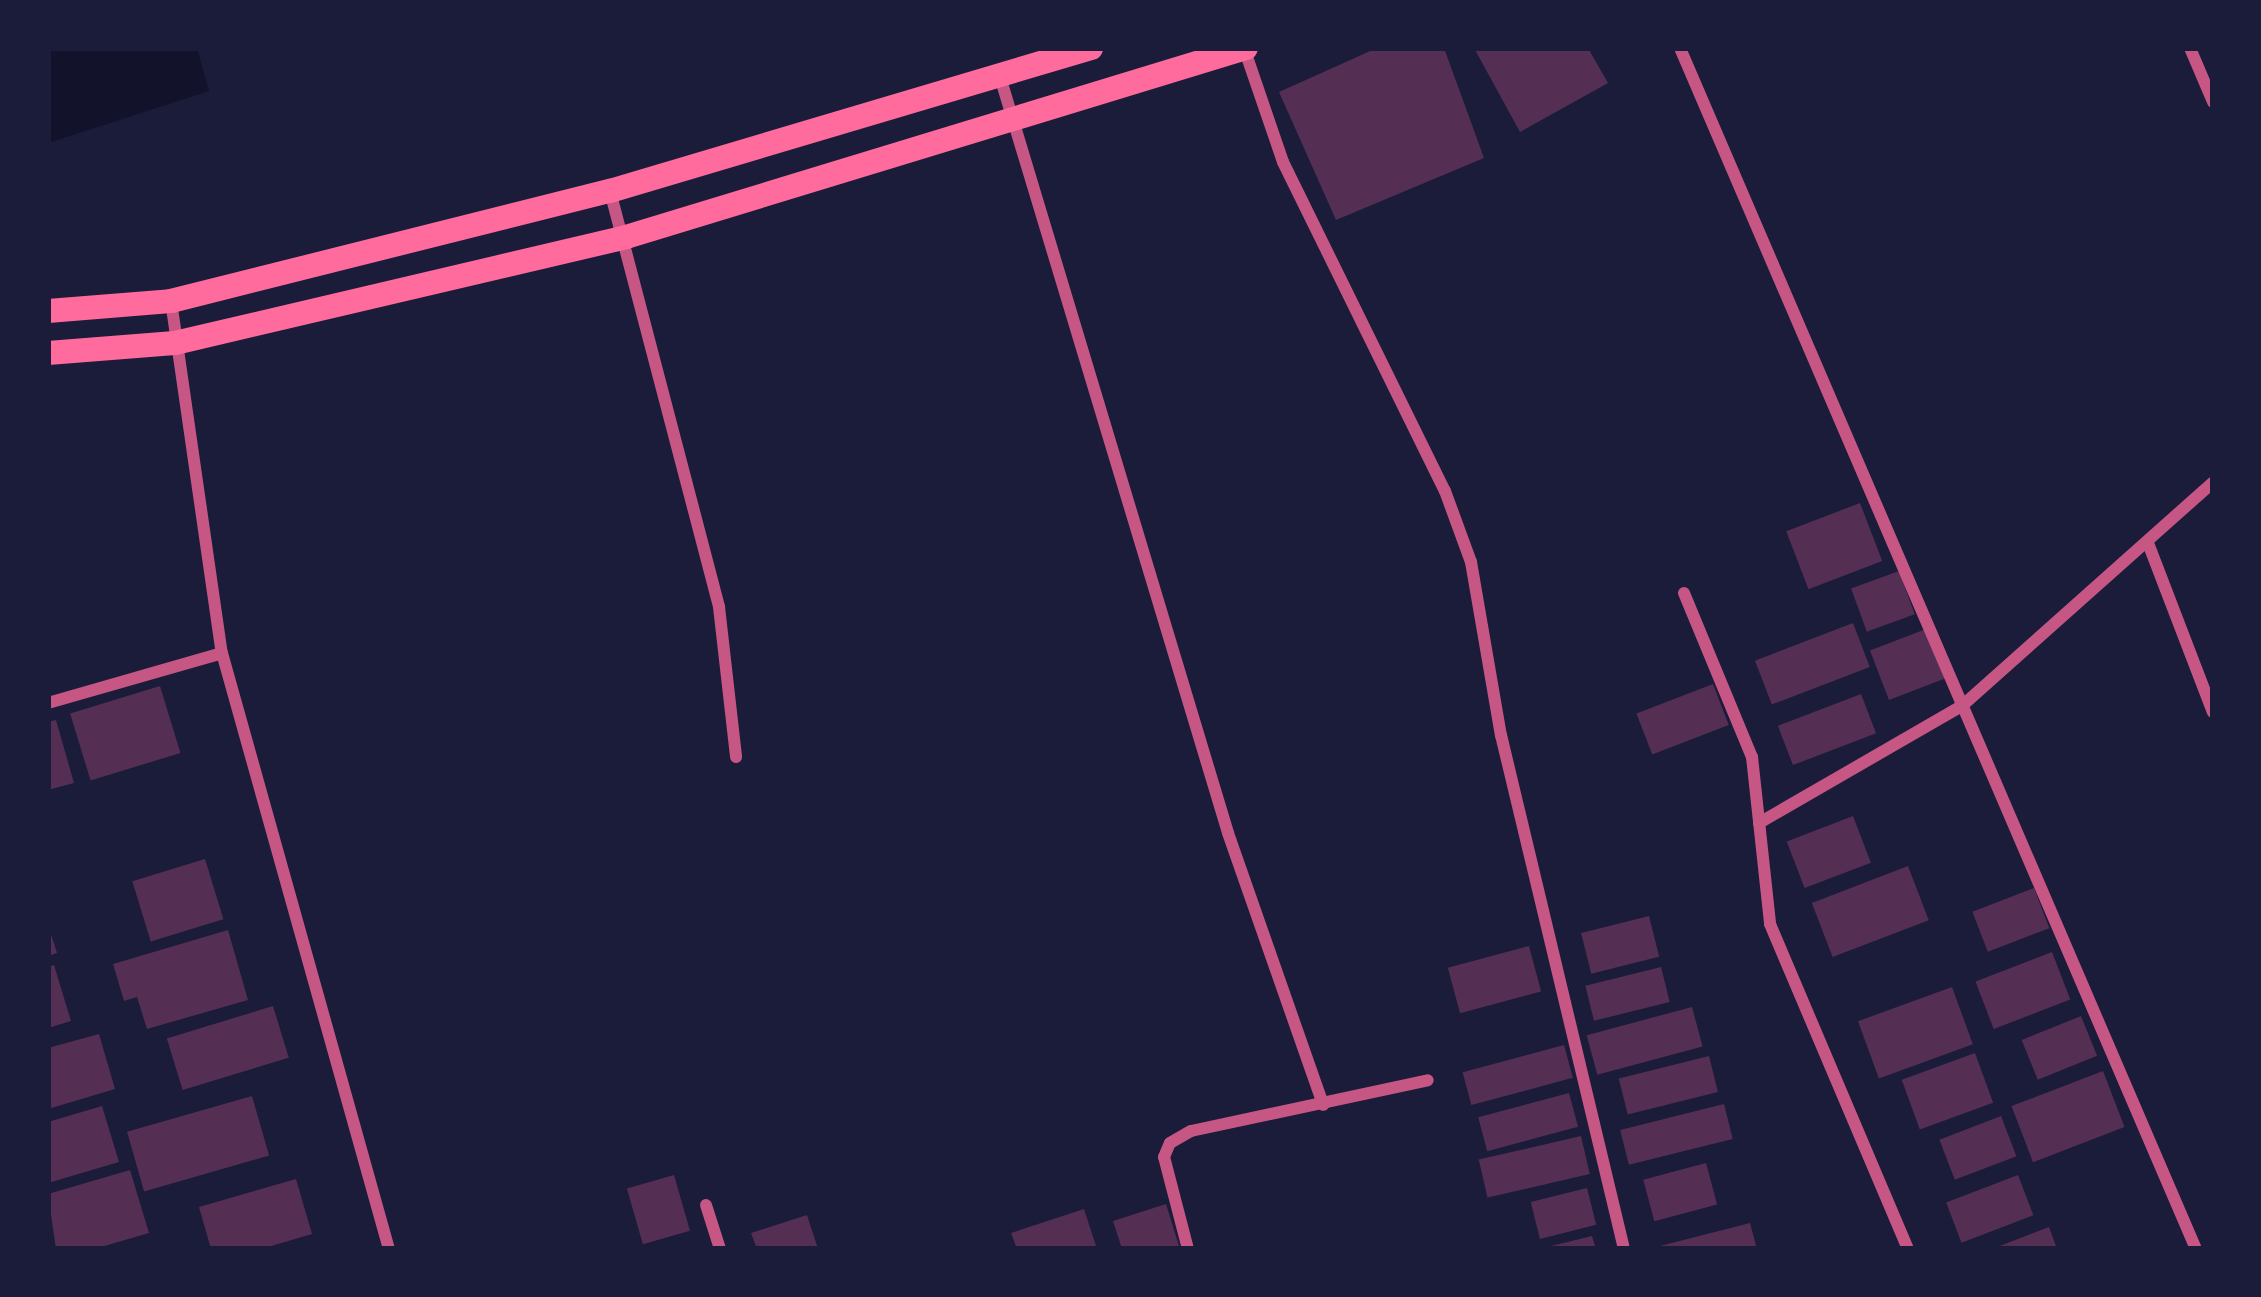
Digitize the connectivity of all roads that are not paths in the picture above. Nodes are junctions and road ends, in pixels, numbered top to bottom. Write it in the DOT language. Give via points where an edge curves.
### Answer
graph roads {
  1 [pos="1091,48"];
  2 [pos="1245,48"];
  3 [pos="1680,48"];
  4 [pos="2190,48"];
  5 [pos="1001,80"];
  6 [pos="2213,102"];
  7 [pos="1015,124"];
  8 [pos="610,191"];
  9 [pos="626,237"];
  10 [pos="171,302"];
  11 [pos="48,311"];
  12 [pos="175,343"];
  13 [pos="48,353"];
  14 [pos="2213,482"];
  15 [pos="2148,543"];
  16 [pos="1684,593"];
  17 [pos="222,653"];
  18 [pos="48,703"];
  19 [pos="1963,705"];
  20 [pos="2213,712"];
  21 [pos="736,757"];
  22 [pos="1760,823"];
  23 [pos="1428,1080"];
  24 [pos="1323,1105"];
  25 [pos="706,1204"];
  26 [pos="389,1249"];
  27 [pos="720,1249"];
  28 [pos="1188,1249"];
  29 [pos="1624,1249"];
  30 [pos="1908,1249"];
  31 [pos="2196,1249"];
  1 -- 5 [label="main road"];
  2 -- 7 [label="main road"];
  2 -- 29 [label="street" via="1283,162 1445,491 1471,562 1501,735"];
  3 -- 19 [label="street"];
  4 -- 6 [label="street"];
  5 -- 7 [label="street"];
  5 -- 8 [label="main road"];
  7 -- 9 [label="main road"];
  7 -- 24 [label="street" via="1228,833"];
  8 -- 9 [label="street"];
  8 -- 10 [label="main road"];
  9 -- 12 [label="main road"];
  9 -- 21 [label="street" via="719,608"];
  10 -- 11 [label="main road"];
  10 -- 12 [label="street"];
  12 -- 13 [label="main road"];
  12 -- 17 [label="street"];
  14 -- 15 [label="street"];
  15 -- 19 [label="street"];
  15 -- 20 [label="street"];
  16 -- 22 [label="street" via="1752,758"];
  17 -- 18 [label="street"];
  17 -- 26 [label="street"];
  19 -- 22 [label="street"];
  19 -- 31 [label="street"];
  22 -- 30 [label="street" via="1770,924 1786,972"];
  23 -- 24 [label="street"];
  24 -- 28 [label="street" via="1191,1131 1170,1143 1164,1157"];
  25 -- 27 [label="street"];
}
